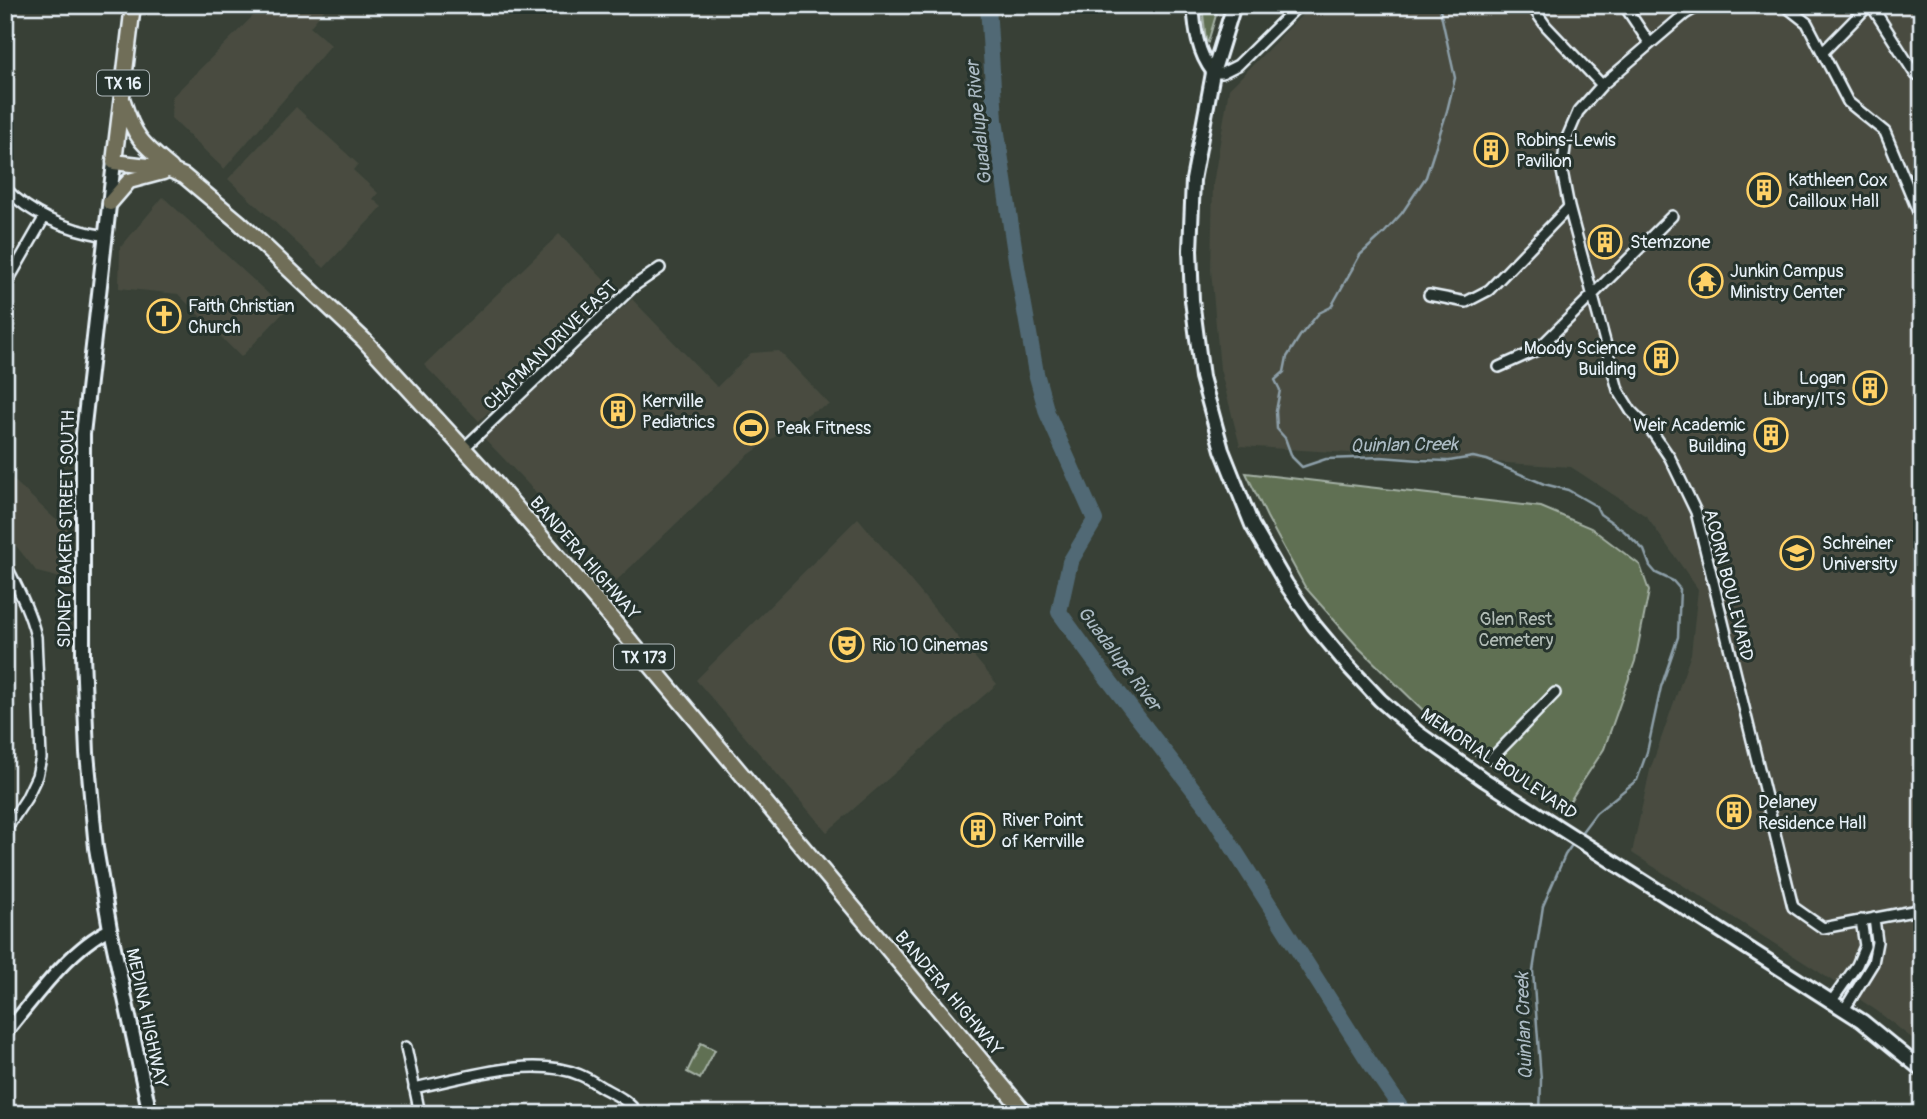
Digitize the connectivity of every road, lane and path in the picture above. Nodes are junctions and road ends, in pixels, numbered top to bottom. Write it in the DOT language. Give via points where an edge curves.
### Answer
graph roads {
  1 [pos="133,5"];
  2 [pos="1193,5"];
  3 [pos="1234,5"];
  4 [pos="1298,5"];
  5 [pos="1531,5"];
  6 [pos="1624,5"];
  7 [pos="1700,5"];
  8 [pos="1784,5"];
  9 [pos="1870,5"];
  10 [pos="1650,44"];
  11 [pos="1823,52"];
  12 [pos="1213,73"];
  13 [pos="1922,75"];
  14 [pos="1602,85"];
  15 [pos="122,97"];
  16 [pos="114,162"];
  17 [pos="175,171"];
  18 [pos="5,188"];
  19 [pos="110,203"];
  20 [pos="1569,207"];
  21 [pos="1672,216"];
  22 [pos="44,218"];
  23 [pos="1922,221"];
  24 [pos="106,236"];
  25 [pos="660,268"];
  26 [pos="5,286"];
  27 [pos="1429,295"];
  28 [pos="1592,296"];
  29 [pos="1499,368"];
  30 [pos="464,448"];
  31 [pos="5,563"];
  32 [pos="1555,693"];
  33 [pos="1492,758"];
  34 [pos="5,831"];
  35 [pos="1922,906"];
  36 [pos="1874,918"];
  37 [pos="1861,920"];
  38 [pos="110,929"];
  39 [pos="1831,1002"];
  40 [pos="1844,1010"];
  41 [pos="5,1034"];
  42 [pos="406,1047"];
  43 [pos="1922,1070"];
  44 [pos="414,1088"];
  45 [pos="147,1113"];
  46 [pos="420,1114"];
  47 [pos="637,1114"];
  48 [pos="1026,1114"];
  1 -- 15 [label="main road, SIDNEY BAKER STREET SOUTH / TX 16"];
  2 -- 12 [label="street" via="1199,48"];
  3 -- 12 [label="main road, MEMORIAL BOULEVARD"];
  4 -- 12 [label="street" via="1238,65"];
  5 -- 14 [label="street"];
  6 -- 10 [label="street"];
  7 -- 10 [label="street, ACORN BOULEVARD"];
  8 -- 11 [label="street" via="1807,23"];
  9 -- 11 [label="street"];
  9 -- 13 [label="street" via="1915,74"];
  10 -- 14 [label="street, ACORN BOULEVARD"];
  11 -- 23 [label="street" via="1848,102 1885,132"];
  12 -- 39 [label="main road, MEMORIAL BOULEVARD" via="1190,221 1197,344 1216,431 1239,496 1286,584 1349,667 1418,733"];
  14 -- 20 [label="street, ACORN BOULEVARD" via="1578,112 1566,140 1562,172"];
  15 -- 16 [label="main road, SIDNEY BAKER STREET SOUTH / TX 16"];
  15 -- 17 [label="main road" via="136,135"];
  16 -- 17 [label="main road, BANDERA HIGHWAY / TX 173"];
  16 -- 19 [label="main road, SIDNEY BAKER STREET SOUTH / TX 16"];
  17 -- 19 [label="main road" via="129,181"];
  17 -- 30 [label="main road, BANDERA HIGHWAY / TX 173" via="239,222 356,332"];
  18 -- 22 [label="street"];
  19 -- 24 [label="main road, SIDNEY BAKER STREET SOUTH / TX 16"];
  20 -- 27 [label="street" via="1489,290 1466,302"];
  20 -- 28 [label="street, ACORN BOULEVARD"];
  21 -- 28 [label="street"];
  22 -- 24 [label="street"];
  22 -- 26 [label="street"];
  24 -- 38 [label="main road, SIDNEY BAKER STREET SOUTH / TX 16" via="83,434 82,503 87,753"];
  25 -- 30 [label="street, CHAPMAN DRIVE EAST" via="634,286"];
  28 -- 29 [label="street" via="1537,350"];
  28 -- 37 [label="street, ACORN BOULEVARD" via="1618,390 1670,458 1696,512 1793,907 1823,928"];
  30 -- 48 [label="main road, BANDERA HIGHWAY / TX 173"];
  31 -- 34 [label="street" via="36,637 41,758 26,799"];
  32 -- 33 [label="street"];
  35 -- 36 [label="street, ACORN BOULEVARD"];
  36 -- 37 [label="street, ACORN BOULEVARD"];
  36 -- 40 [label="street" via="1877,942 1872,963"];
  37 -- 39 [label="street" via="1865,946"];
  38 -- 41 [label="street" via="78,950"];
  38 -- 45 [label="main road, MEDINA HIGHWAY / TX 16"];
  39 -- 40 [label="main road, MEMORIAL BOULEVARD"];
  40 -- 43 [label="main road, MEMORIAL BOULEVARD"];
  42 -- 44 [label="street"];
  44 -- 46 [label="street"];
  44 -- 47 [label="street" via="540,1066 579,1074 624,1099"];
}
